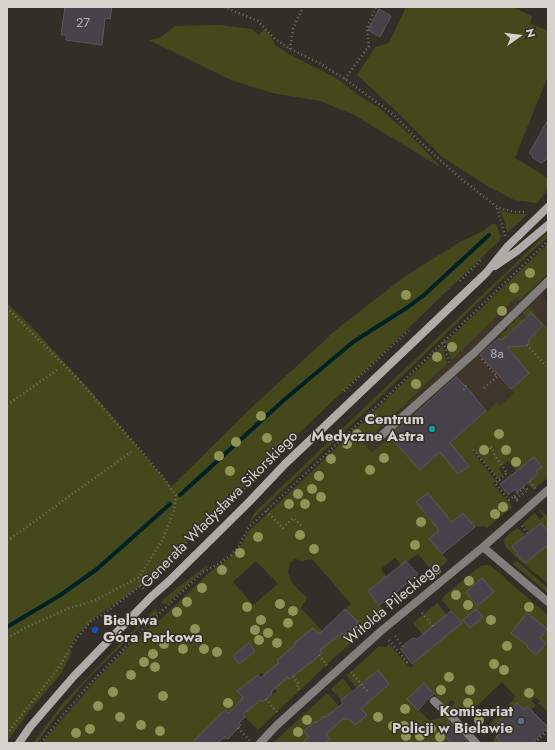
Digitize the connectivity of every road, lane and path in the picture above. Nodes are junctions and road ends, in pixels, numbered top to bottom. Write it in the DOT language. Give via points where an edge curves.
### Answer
graph roads {
  1 [pos="224,7"];
  2 [pos="303,7"];
  3 [pos="376,7"];
  4 [pos="290,49"];
  5 [pos="345,79"];
  6 [pos="497,207"];
  7 [pos="548,207"];
  8 [pos="529,212"];
  9 [pos="548,225"];
  10 [pos="548,241"];
  11 [pos="508,246"];
  12 [pos="486,272"];
  13 [pos="548,281"];
  14 [pos="7,308"];
  15 [pos="444,342"];
  16 [pos="527,345"];
  17 [pos="480,356"];
  18 [pos="449,363"];
  19 [pos="546,366"];
  20 [pos="58,370"];
  21 [pos="466,385"];
  22 [pos="484,388"];
  23 [pos="464,390"];
  24 [pos="7,405"];
  25 [pos="382,435"];
  26 [pos="490,449"];
  27 [pos="473,450"];
  28 [pos="130,452"];
  29 [pos="530,481"];
  30 [pos="500,482"];
  31 [pos="532,484"];
  32 [pos="548,490"];
  33 [pos="514,496"];
  34 [pos="516,499"];
  35 [pos="521,505"];
  36 [pos="266,511"];
  37 [pos="520,524"];
  38 [pos="302,526"];
  39 [pos="527,534"];
  40 [pos="7,541"];
  41 [pos="483,547"];
  42 [pos="139,577"];
  43 [pos="395,593"];
  44 [pos="548,602"];
  45 [pos="387,606"];
  46 [pos="422,613"];
  47 [pos="433,626"];
  48 [pos="395,636"];
  49 [pos="7,638"];
  50 [pos="389,640"];
  51 [pos="399,652"];
  52 [pos="319,655"];
  53 [pos="409,660"];
  54 [pos="324,662"];
  55 [pos="349,670"];
  56 [pos="293,676"];
  57 [pos="367,691"];
  58 [pos="301,692"];
  59 [pos="266,699"];
  60 [pos="434,701"];
  61 [pos="278,714"];
  62 [pos="238,728"];
  63 [pos="548,730"];
  64 [pos="7,734"];
  65 [pos="250,741"];
  66 [pos="18,743"];
  67 [pos="41,743"];
  68 [pos="260,743"];
  69 [pos="476,743"];
  70 [pos="535,743"];
  1 -- 4 [label="path" via="258,21 275,39"];
  2 -- 4 [label="path" via="293,29"];
  3 -- 5 [label="path" via="367,28 369,46"];
  4 -- 5 [label="path" via="320,63"];
  5 -- 6 [label="path" via="394,115 459,177"];
  6 -- 8 [label="path" via="514,212"];
  6 -- 11 [label="path"];
  7 -- 11 [label="main road, Generała Władysława Sikorskiego"];
  9 -- 12 [label="main road, Generała Władysława Sikorskiego"];
  10 -- 15 [label="path"];
  11 -- 12 [label="main road, Generała Władysława Sikorskiego"];
  12 -- 66 [label="main road, Generała Władysława Sikorskiego" via="285,464 151,597 74,676"];
  13 -- 25 [label="street" via="474,353"];
  14 -- 42 [label="path" via="78,379 147,458 176,496 174,511 163,539"];
  15 -- 18 [label="path"];
  15 -- 36 [label="path"];
  16 -- 19 [label="path"];
  17 -- 22 [label="path" via="498,376"];
  20 -- 24 [label="path"];
  21 -- 23 [label="path"];
  26 -- 30 [label="path" via="491,446 507,473"];
  27 -- 30 [label="path"];
  28 -- 40 [label="path"];
  29 -- 31 [label="path"];
  30 -- 33 [label="path" via="495,483 509,500"];
  32 -- 41 [label="street, Witolda Pileckiego"];
  33 -- 34 [label="path"];
  33 -- 34 [label="path" via="524,486 528,490"];
  34 -- 35 [label="path"];
  36 -- 38 [label="path" via="283,528 293,518"];
  36 -- 67 [label="path" via="247,530 231,555 203,572 109,664"];
  37 -- 39 [label="path"];
  41 -- 44 [label="street"];
  41 -- 68 [label="street, Witolda Pileckiego" via="381,631"];
  42 -- 49 [label="path" via="96,600 27,626"];
  42 -- 64 [label="path" via="141,586 91,621 76,638 57,670"];
  43 -- 45 [label="path" via="398,597"];
  46 -- 47 [label="path"];
  48 -- 51 [label="path" via="403,647"];
  50 -- 51 [label="path"];
  51 -- 53 [label="path" via="407,662"];
  52 -- 54 [label="path"];
  55 -- 57 [label="path"];
  56 -- 58 [label="path"];
  59 -- 61 [label="path"];
  60 -- 69 [label="street"];
  62 -- 65 [label="path"];
  63 -- 70 [label="path"];
}
